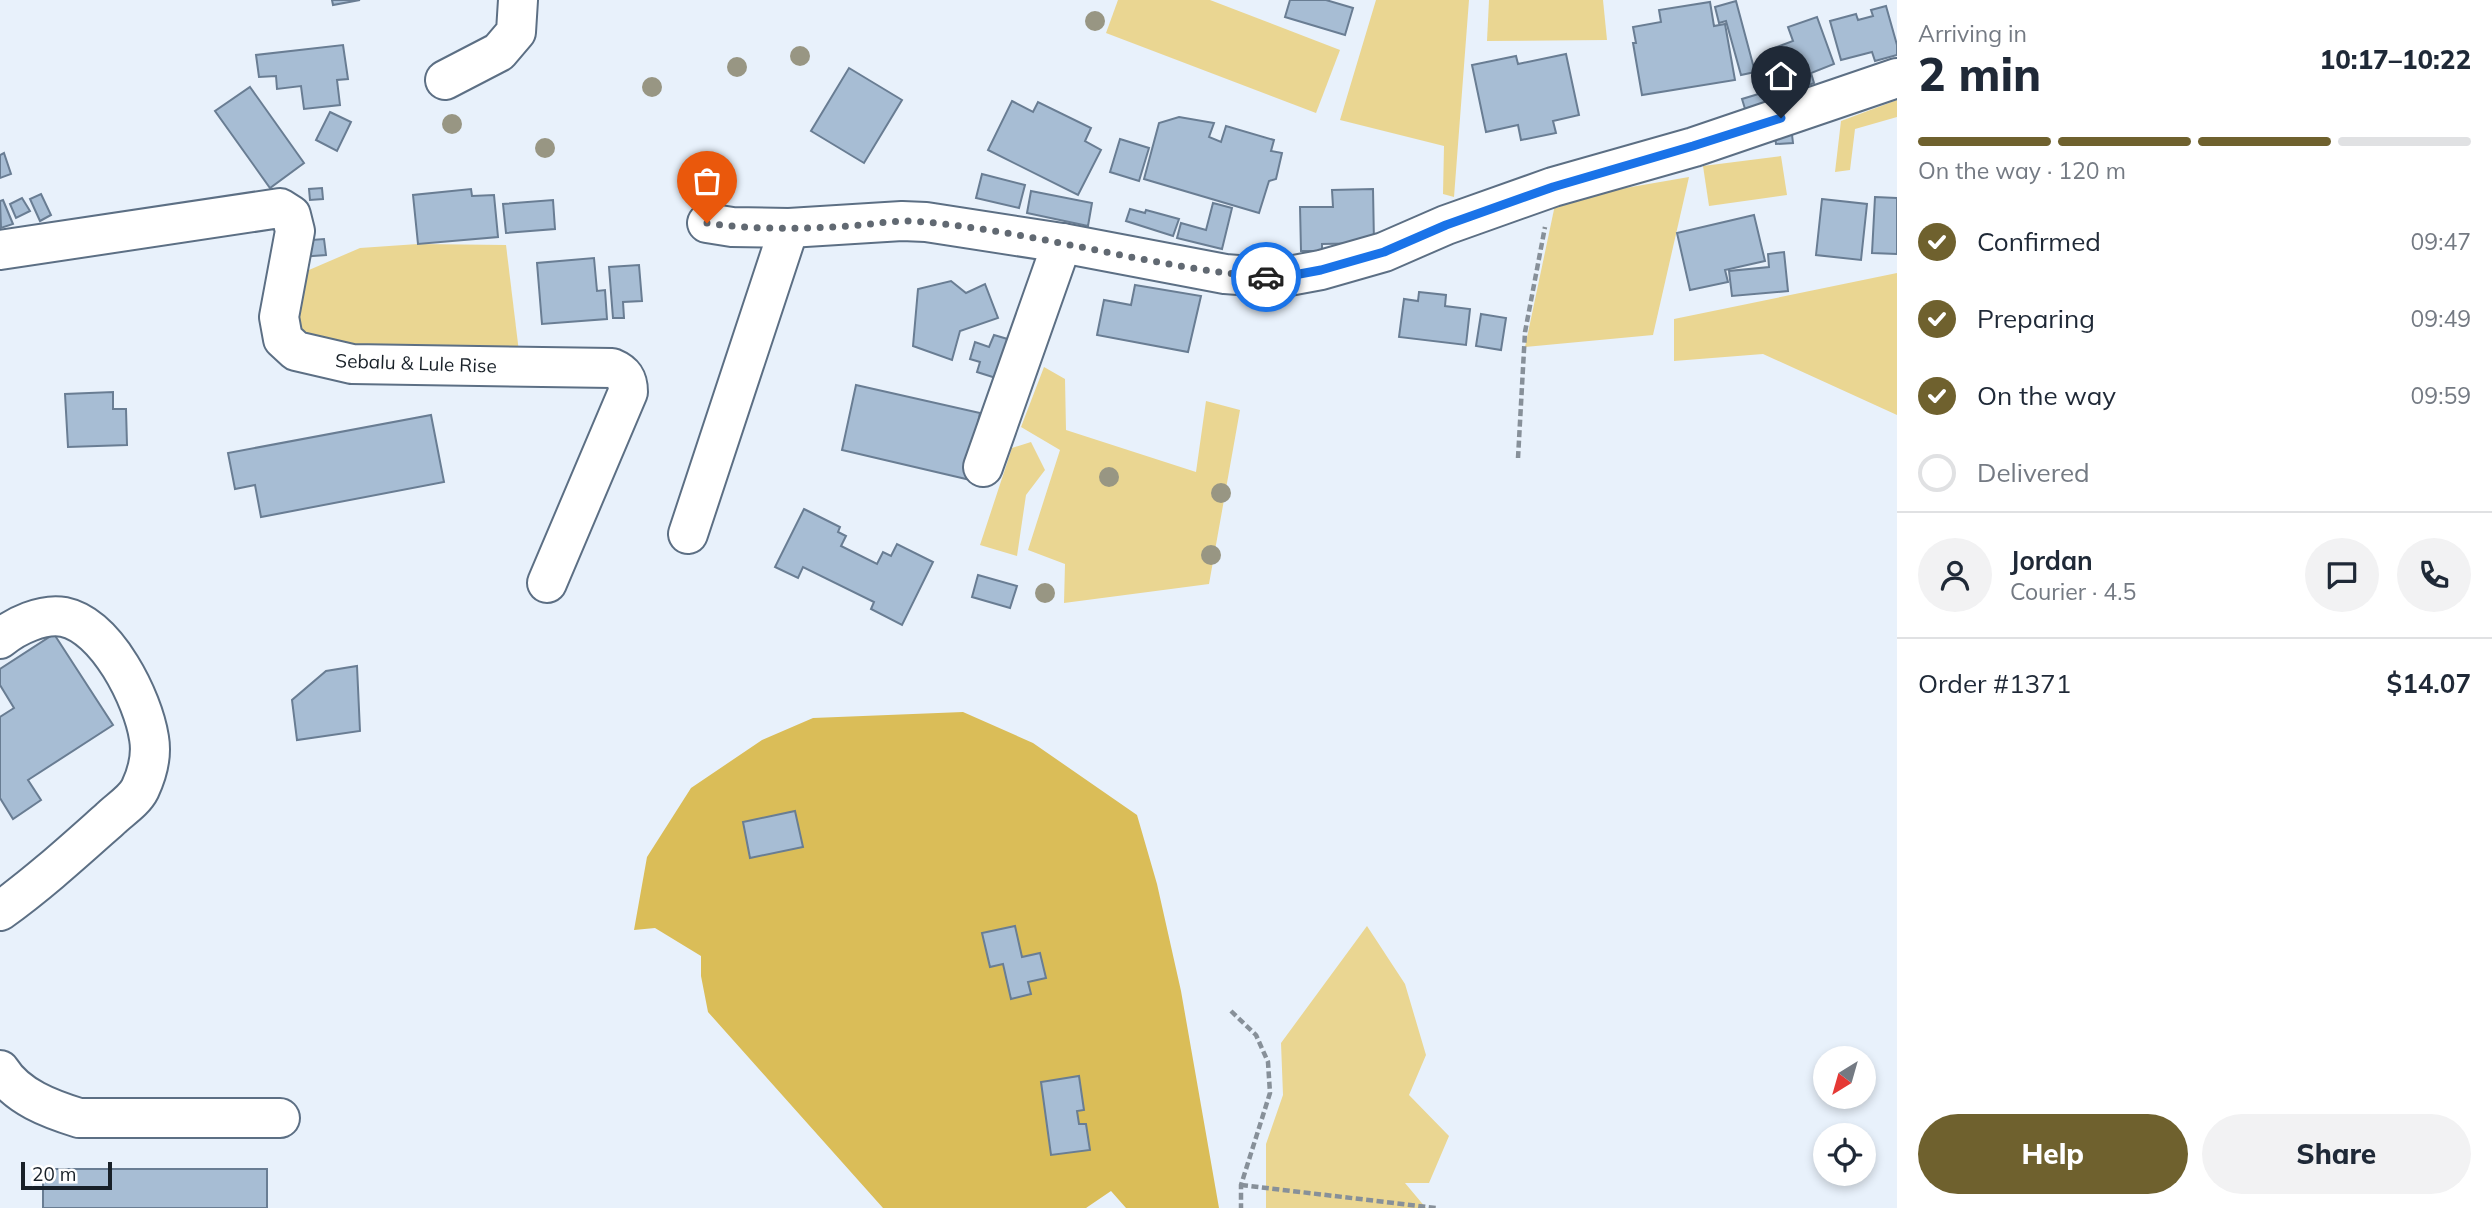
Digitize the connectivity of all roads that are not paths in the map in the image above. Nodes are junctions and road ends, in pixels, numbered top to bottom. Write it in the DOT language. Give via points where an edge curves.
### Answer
graph roads {
  1 [pos="518,0"];
  2 [pos="1897,78"];
  3 [pos="445,80"];
  4 [pos="707,223"];
  5 [pos="789,228"];
  6 [pos="1062,243"];
  7 [pos="0,250"];
  8 [pos="984,467"];
  9 [pos="688,534"];
  10 [pos="547,583"];
  11 [pos="0,639"];
  12 [pos="0,911"];
  13 [pos="0,1070"];
  14 [pos="280,1118"];
  1 -- 3 [label="street" via="516,32 499,52"];
  2 -- 6 [label="street" via="1553,187 1384,252 1321,270 1278,278 1225,274"];
  4 -- 5 [label="street"];
  5 -- 6 [label="street" via="902,220"];
  5 -- 9 [label="street"];
  6 -- 8 [label="street"];
  7 -- 10 [label="street, Sebalu & Lule Rise" via="280,208 291,215 295,231 279,317 283,339 296,351 352,364 612,368 622,372 628,392"];
  11 -- 12 [label="street" via="37,620 63,617 87,629 119,662 142,708 150,740 148,770 138,793 43,879"];
  13 -- 14 [label="street" via="29,1097 79,1118"];
}
